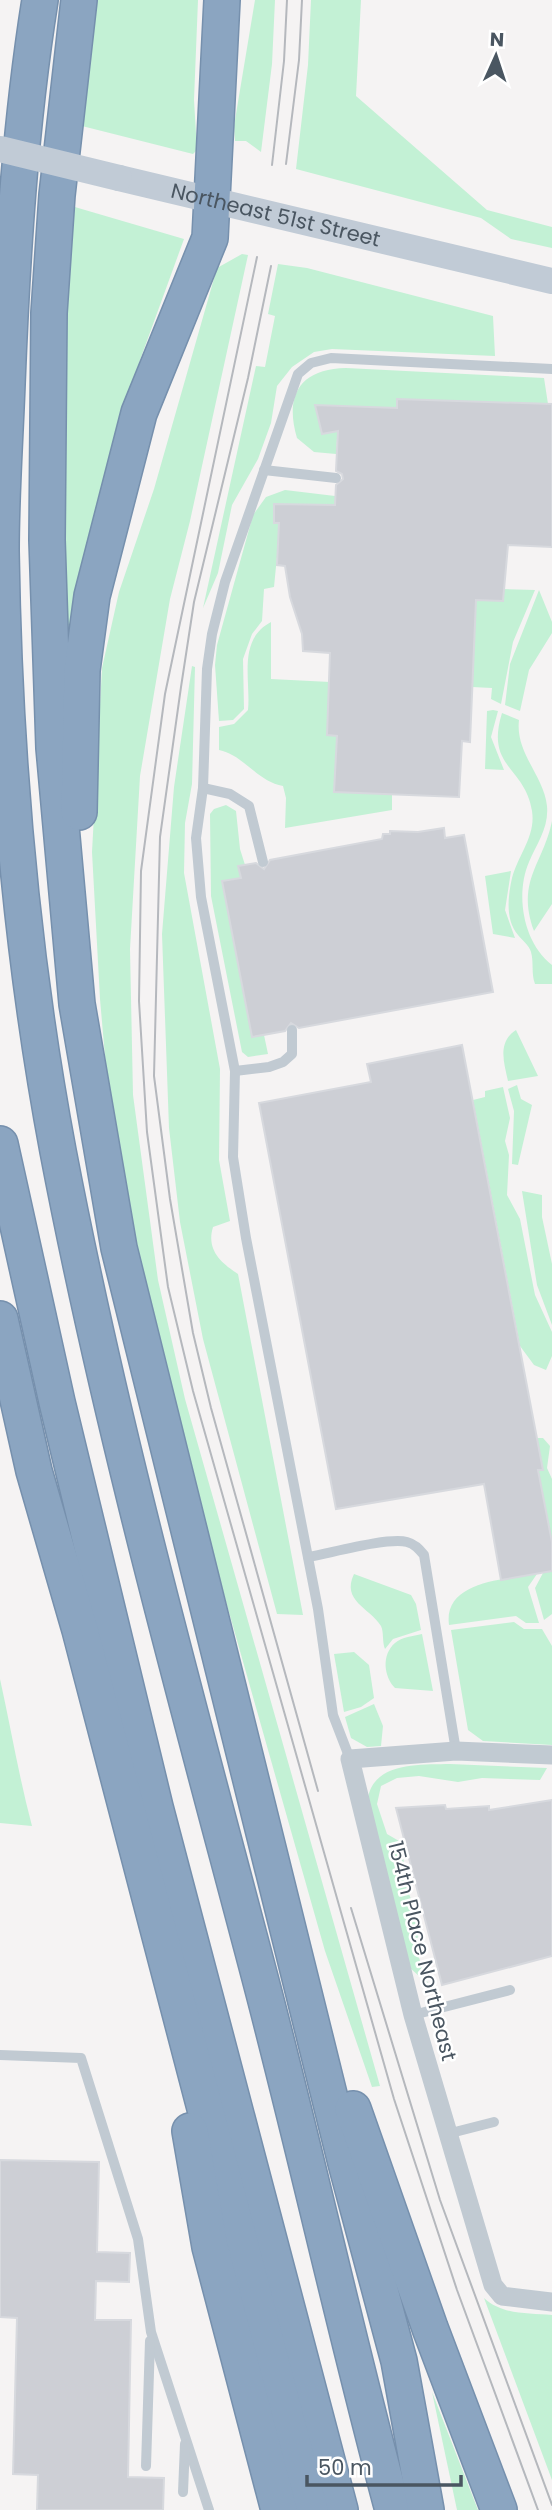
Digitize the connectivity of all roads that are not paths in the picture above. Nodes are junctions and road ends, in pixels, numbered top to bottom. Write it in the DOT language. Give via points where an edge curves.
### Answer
graph roads {
  1 [pos="40,0"];
  2 [pos="79,0"];
  3 [pos="222,0"];
  4 [pos="0,149"];
  5 [pos="213,200"];
  6 [pos="552,281"];
  7 [pos="552,369"];
  8 [pos="264,470"];
  9 [pos="336,478"];
  10 [pos="203,788"];
  11 [pos="262,862"];
  12 [pos="77,1004"];
  13 [pos="292,1030"];
  14 [pos="235,1071"];
  15 [pos="0,1144"];
  16 [pos="0,1319"];
  17 [pos="308,1557"];
  18 [pos="456,1751"];
  19 [pos="552,1755"];
  20 [pos="350,1759"];
  21 [pos="283,1899"];
  22 [pos="150,1900"];
  23 [pos="510,1990"];
  24 [pos="413,2015"];
  25 [pos="0,2055"];
  26 [pos="494,2122"];
  27 [pos="447,2134"];
  28 [pos="552,2302"];
  29 [pos="151,2332"];
  30 [pos="186,2437"];
  31 [pos="146,2466"];
  32 [pos="183,2492"];
  33 [pos="209,2510"];
  34 [pos="279,2510"];
  35 [pos="310,2510"];
  36 [pos="340,2510"];
  37 [pos="393,2510"];
  38 [pos="426,2510"];
  39 [pos="499,2510"];
  1 -- 37 [label="highway" via="12,277 1,546 8,759 27,936 57,1144 109,1400 289,2086"];
  2 -- 12 [label="highway" via="58,182 49,313 47,540 54,748"];
  3 -- 5 [label="highway"];
  4 -- 5 [label="main road, Northeast 51st Street, bridge"];
  5 -- 6 [label="main road, Northeast 51st Street"];
  5 -- 12 [label="highway" via="210,237 139,413 92,596 82,670"];
  7 -- 8 [label="lane" via="331,358 311,363 298,374"];
  8 -- 9 [label="lane"];
  8 -- 10 [label="lane" via="212,634"];
  10 -- 11 [label="lane" via="230,794 249,806"];
  10 -- 14 [label="lane" via="195,838 197,873"];
  12 -- 21 [label="highway" via="118,1248"];
  13 -- 14 [label="lane" via="292,1054 283,1062"];
  14 -- 17 [label="lane" via="233,1157"];
  15 -- 36 [label="highway" via="155,1807"];
  16 -- 22 [label="highway" via="34,1471"];
  17 -- 18 [label="lane" via="390,1542 418,1546 424,1555"];
  17 -- 20 [label="lane" via="333,1715"];
  18 -- 19 [label="street"];
  18 -- 20 [label="street"];
  20 -- 24 [label="street, 154th Place Northeast"];
  21 -- 38 [label="highway" via="399,2361"];
  21 -- 39 [label="highway" via="430,2328"];
  22 -- 34 [label="highway" via="210,2247"];
  22 -- 35 [label="highway"];
  23 -- 24 [label="lane"];
  24 -- 27 [label="street, 154th Place Northeast"];
  25 -- 29 [label="lane" via="81,2058 138,2239"];
  26 -- 27 [label="lane"];
  27 -- 28 [label="street, 154th Place Northeast" via="493,2285 502,2296"];
  29 -- 30 [label="lane"];
  29 -- 31 [label="lane"];
  30 -- 32 [label="lane"];
  30 -- 33 [label="lane"];
}
